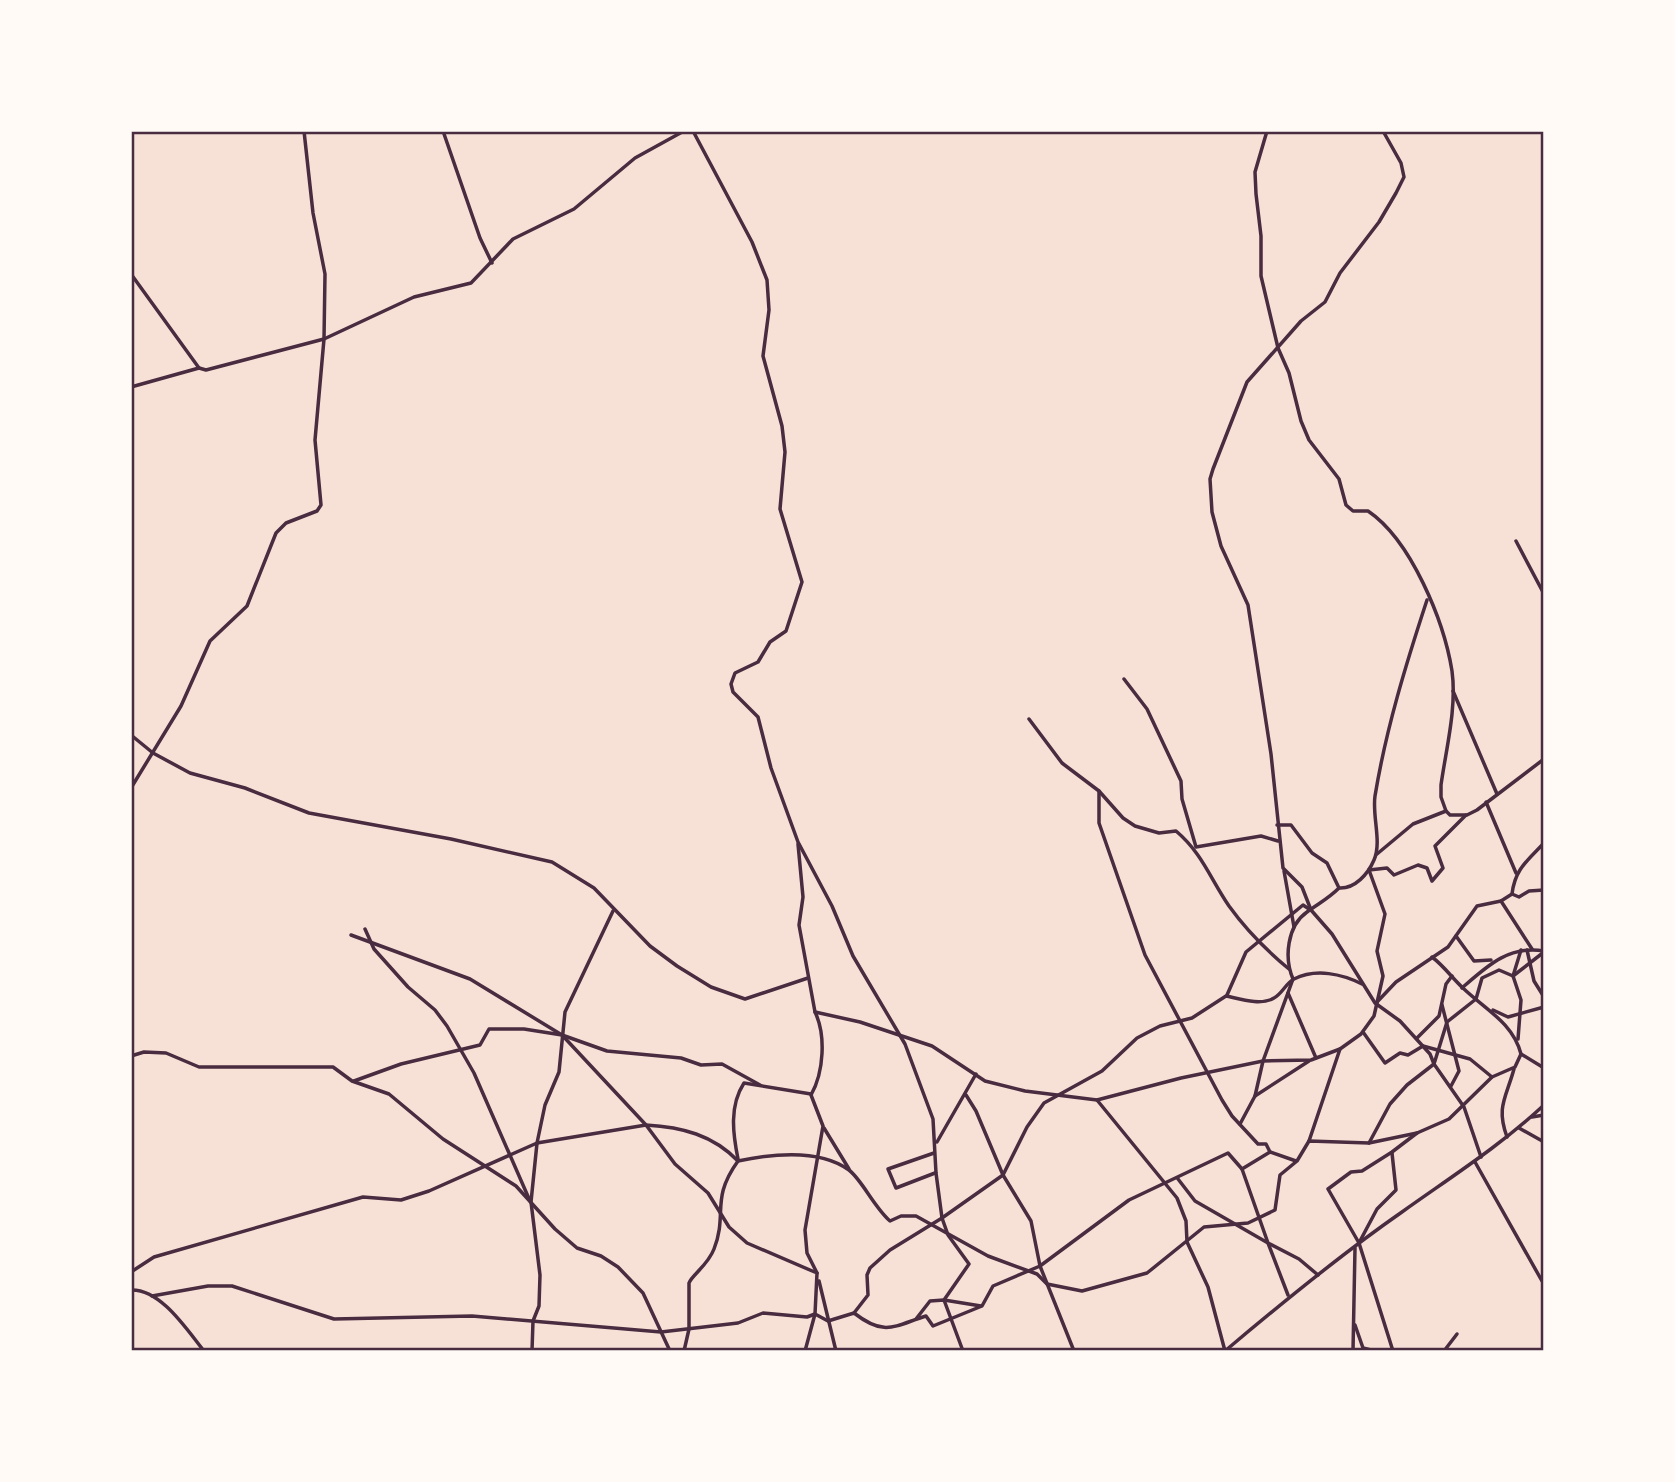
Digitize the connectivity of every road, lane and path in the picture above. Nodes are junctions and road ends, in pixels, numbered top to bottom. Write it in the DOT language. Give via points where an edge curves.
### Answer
graph roads {
  1 [pos="303,131"];
  2 [pos="443,131"];
  3 [pos="684,131"];
  4 [pos="693,131"];
  5 [pos="1267,131"];
  6 [pos="1383,131"];
  7 [pos="492,263"];
  8 [pos="131,274"];
  9 [pos="324,339"];
  10 [pos="1278,348"];
  11 [pos="199,368"];
  12 [pos="131,387"];
  13 [pos="1516,541"];
  14 [pos="1544,594"];
  15 [pos="1428,598"];
  16 [pos="1124,680"];
  17 [pos="1452,689"];
  18 [pos="1029,719"];
  19 [pos="131,735"];
  20 [pos="153,753"];
  21 [pos="1544,759"];
  22 [pos="131,788"];
  23 [pos="1099,791"];
  24 [pos="1497,794"];
  25 [pos="1486,803"];
  26 [pos="1446,811"];
  27 [pos="1466,815"];
  28 [pos="1278,825"];
  29 [pos="1278,841"];
  30 [pos="798,842"];
  31 [pos="1544,843"];
  32 [pos="1196,847"];
  33 [pos="1376,854"];
  34 [pos="1283,869"];
  35 [pos="1369,870"];
  36 [pos="1516,873"];
  37 [pos="1339,888"];
  38 [pos="1544,890"];
  39 [pos="1512,894"];
  40 [pos="1501,901"];
  41 [pos="1311,910"];
  42 [pos="613,911"];
  43 [pos="1292,914"];
  44 [pos="1294,927"];
  45 [pos="365,929"];
  46 [pos="351,934"];
  47 [pos="1456,936"];
  48 [pos="1256,941"];
  49 [pos="371,943"];
  50 [pos="1530,949"];
  51 [pos="1521,950"];
  52 [pos="1544,952"];
  53 [pos="1432,957"];
  54 [pos="1493,960"];
  55 [pos="1528,964"];
  56 [pos="1289,969"];
  57 [pos="1513,975"];
  58 [pos="1452,976"];
  59 [pos="807,978"];
  60 [pos="1293,979"];
  61 [pos="1364,985"];
  62 [pos="1462,988"];
  63 [pos="1288,993"];
  64 [pos="1226,996"];
  65 [pos="1544,997"];
  66 [pos="1476,999"];
  67 [pos="1375,1003"];
  68 [pos="1442,1005"];
  69 [pos="1544,1007"];
  70 [pos="1490,1008"];
  71 [pos="1520,1011"];
  72 [pos="815,1012"];
  73 [pos="1183,1021"];
  74 [pos="1447,1022"];
  75 [pos="1363,1032"];
  76 [pos="898,1034"];
  77 [pos="562,1035"];
  78 [pos="1417,1038"];
  79 [pos="1518,1041"];
  80 [pos="1423,1046"];
  81 [pos="1340,1049"];
  82 [pos="459,1051"];
  83 [pos="1440,1053"];
  84 [pos="1521,1054"];
  85 [pos="1452,1055"];
  86 [pos="131,1056"];
  87 [pos="1314,1059"];
  88 [pos="1263,1061"];
  89 [pos="1434,1065"];
  90 [pos="1515,1067"];
  91 [pos="1544,1068"];
  92 [pos="976,1074"];
  93 [pos="1209,1074"];
  94 [pos="1492,1077"];
  95 [pos="352,1081"];
  96 [pos="760,1085"];
  97 [pos="1451,1086"];
  98 [pos="811,1095"];
  99 [pos="965,1095"];
  100 [pos="1255,1096"];
  101 [pos="1060,1097"];
  102 [pos="1097,1100"];
  103 [pos="1544,1105"];
  104 [pos="1464,1107"];
  105 [pos="1544,1115"];
  106 [pos="1529,1119"];
  107 [pos="1240,1124"];
  108 [pos="646,1125"];
  109 [pos="823,1126"];
  110 [pos="1519,1128"];
  111 [pos="1418,1133"];
  112 [pos="1507,1138"];
  113 [pos="1309,1141"];
  114 [pos="1544,1142"];
  115 [pos="537,1143"];
  116 [pos="936,1143"];
  117 [pos="1369,1143"];
  118 [pos="1270,1152"];
  119 [pos="1392,1152"];
  120 [pos="510,1153"];
  121 [pos="934,1153"];
  122 [pos="1481,1157"];
  123 [pos="816,1158"];
  124 [pos="738,1161"];
  125 [pos="1297,1161"];
  126 [pos="1475,1162"];
  127 [pos="485,1166"];
  128 [pos="1242,1169"];
  129 [pos="850,1170"];
  130 [pos="936,1173"];
  131 [pos="1003,1175"];
  132 [pos="1178,1178"];
  133 [pos="1168,1184"];
  134 [pos="531,1202"];
  135 [pos="719,1211"];
  136 [pos="942,1218"];
  137 [pos="1258,1218"];
  138 [pos="1231,1222"];
  139 [pos="930,1223"];
  140 [pos="948,1235"];
  141 [pos="1186,1242"];
  142 [pos="1268,1243"];
  143 [pos="1357,1245"];
  144 [pos="1040,1266"];
  145 [pos="131,1272"];
  146 [pos="1027,1272"];
  147 [pos="817,1273"];
  148 [pos="1318,1275"];
  149 [pos="1542,1280"];
  150 [pos="1047,1284"];
  151 [pos="131,1290"];
  152 [pos="1288,1295"];
  153 [pos="152,1296"];
  154 [pos="944,1300"];
  155 [pos="982,1306"];
  156 [pos="855,1312"];
  157 [pos="815,1314"];
  158 [pos="916,1319"];
  159 [pos="1353,1319"];
  160 [pos="952,1320"];
  161 [pos="533,1321"];
  162 [pos="828,1321"];
  163 [pos="689,1329"];
  164 [pos="661,1332"];
  165 [pos="1457,1334"];
  166 [pos="962,1349"];
  167 [pos="204,1351"];
  168 [pos="532,1351"];
  169 [pos="670,1351"];
  170 [pos="684,1351"];
  171 [pos="805,1351"];
  172 [pos="836,1351"];
  173 [pos="954,1351"];
  174 [pos="1074,1351"];
  175 [pos="1225,1351"];
  176 [pos="1353,1351"];
  177 [pos="1375,1351"];
  178 [pos="1394,1351"];
  179 [pos="1444,1351"];
  1 -- 9 [label="street" via="325,274"];
  2 -- 7 [label="street"];
  3 -- 7 [label="street" via="635,158 574,209 513,240"];
  4 -- 30 [label="street" via="752,242 766,280 769,310 763,356 785,452 780,509 801,590 786,631 771,642 758,662 735,673 732,684 739,700 758,717"];
  5 -- 10 [label="street" via="1255,172 1261,276"];
  6 -- 10 [label="street" via="1404,177 1325,302"];
  7 -- 9 [label="street" via="471,283 414,296"];
  8 -- 11 [label="street"];
  9 -- 11 [label="street" via="206,370"];
  9 -- 20 [label="street" via="315,439 320,509 286,523 276,533 247,606 210,641 181,706"];
  10 -- 15 [label="street" via="1305,431 1339,480 1346,505 1377,517 1408,556"];
  10 -- 28 [label="street" via="1247,382 1210,479 1221,546 1248,605"];
  11 -- 12 [label="street"];
  13 -- 14 [label="street"];
  15 -- 17 [label="street" via="1443,635"];
  15 -- 33 [label="street" via="1398,687 1375,799"];
  16 -- 32 [label="street" via="1147,709 1181,781"];
  17 -- 24 [label="street"];
  17 -- 26 [label="street" via="1441,785"];
  18 -- 23 [label="street" via="1062,763"];
  19 -- 20 [label="street"];
  20 -- 22 [label="street"];
  20 -- 42 [label="street" via="190,773 309,813 552,862 594,888"];
  21 -- 24 [label="street"];
  23 -- 32 [label="street" via="1135,826 1159,833 1176,831"];
  23 -- 73 [label="street" via="1099,823 1145,955"];
  24 -- 25 [label="street"];
  25 -- 27 [label="street"];
  25 -- 36 [label="street"];
  26 -- 27 [label="street"];
  26 -- 33 [label="street" via="1413,824"];
  27 -- 35 [label="street" via="1435,846 1443,869 1437,879 1432,881 1427,868 1418,865 1394,875 1387,868"];
  28 -- 29 [label="street"];
  28 -- 37 [label="street" via="1297,829 1312,853 1327,863"];
  29 -- 32 [label="street" via="1261,836"];
  29 -- 34 [label="street"];
  30 -- 59 [label="street"];
  30 -- 76 [label="street" via="853,956"];
  31 -- 36 [label="street"];
  32 -- 48 [label="street" via="1228,904"];
  33 -- 35 [label="street"];
  34 -- 41 [label="street" via="1302,887"];
  34 -- 43 [label="street"];
  35 -- 37 [label="street" via="1347,888"];
  35 -- 67 [label="street" via="1385,914 1377,951 1383,976"];
  36 -- 39 [label="street"];
  37 -- 41 [label="street"];
  38 -- 39 [label="street" via="1519,897"];
  39 -- 40 [label="street"];
  40 -- 47 [label="street" via="1477,906"];
  40 -- 50 [label="street"];
  41 -- 43 [label="street" via="1303,905"];
  41 -- 44 [label="street"];
  41 -- 61 [label="street"];
  42 -- 59 [label="street" via="677,966 745,999"];
  42 -- 77 [label="street" via="565,1012"];
  43 -- 44 [label="street"];
  43 -- 48 [label="street"];
  44 -- 56 [label="street"];
  45 -- 49 [label="street"];
  46 -- 49 [label="street"];
  47 -- 53 [label="street"];
  47 -- 54 [label="street" via="1474,961"];
  48 -- 56 [label="street"];
  48 -- 64 [label="street" via="1240,962"];
  49 -- 77 [label="street" via="470,979"];
  49 -- 82 [label="street" via="408,987 435,1010"];
  50 -- 51 [label="street"];
  50 -- 52 [label="street"];
  50 -- 55 [label="street"];
  51 -- 54 [label="street"];
  51 -- 57 [label="street"];
  52 -- 55 [label="street"];
  53 -- 58 [label="street"];
  53 -- 67 [label="street"];
  54 -- 62 [label="street"];
  55 -- 57 [label="street"];
  55 -- 65 [label="street"];
  56 -- 60 [label="street"];
  57 -- 66 [label="street" via="1499,970 1482,978"];
  57 -- 71 [label="street"];
  58 -- 62 [label="street"];
  58 -- 68 [label="street"];
  59 -- 72 [label="street"];
  60 -- 61 [label="street" via="1338,974"];
  60 -- 63 [label="street"];
  60 -- 64 [label="street" via="1273,999 1257,1002"];
  61 -- 67 [label="street"];
  62 -- 66 [label="street"];
  63 -- 87 [label="street"];
  63 -- 88 [label="street"];
  64 -- 73 [label="street"];
  66 -- 70 [label="street"];
  66 -- 74 [label="street"];
  67 -- 75 [label="street" via="1374,1016"];
  67 -- 78 [label="street"];
  68 -- 74 [label="street"];
  68 -- 78 [label="street" via="1439,1016"];
  69 -- 71 [label="street"];
  70 -- 71 [label="street" via="1508,1017"];
  70 -- 79 [label="street"];
  71 -- 79 [label="street"];
  72 -- 76 [label="street"];
  72 -- 98 [label="street" via="821,1035 817,1084"];
  73 -- 93 [label="street"];
  73 -- 101 [label="street" via="1137,1038 1102,1071"];
  74 -- 83 [label="street"];
  74 -- 85 [label="street"];
  75 -- 80 [label="street" via="1385,1063"];
  75 -- 81 [label="street"];
  76 -- 92 [label="street" via="932,1046"];
  76 -- 116 [label="street" via="929,1105"];
  77 -- 82 [label="street" via="489,1030 480,1045"];
  77 -- 96 [label="street" via="607,1051 722,1064"];
  77 -- 108 [label="street"];
  77 -- 115 [label="street" via="559,1072 545,1105"];
  78 -- 80 [label="street"];
  79 -- 84 [label="street"];
  80 -- 83 [label="street"];
  80 -- 89 [label="street"];
  81 -- 87 [label="street"];
  81 -- 113 [label="street"];
  82 -- 95 [label="street"];
  82 -- 120 [label="street" via="474,1073"];
  83 -- 85 [label="street"];
  83 -- 89 [label="street"];
  84 -- 90 [label="street"];
  84 -- 91 [label="street"];
  85 -- 94 [label="street" via="1470,1059"];
  85 -- 97 [label="street" via="1459,1071"];
  86 -- 95 [label="street" via="166,1053 199,1067 333,1067"];
  87 -- 88 [label="street"];
  87 -- 100 [label="street"];
  88 -- 93 [label="street"];
  88 -- 100 [label="street"];
  89 -- 97 [label="street"];
  89 -- 117 [label="street" via="1390,1104"];
  90 -- 94 [label="street"];
  90 -- 112 [label="street" via="1501,1104 1500,1123"];
  92 -- 99 [label="street"];
  92 -- 101 [label="street" via="1002,1086"];
  93 -- 102 [label="street"];
  93 -- 107 [label="street"];
  94 -- 104 [label="street"];
  95 -- 127 [label="street" via="389,1094 443,1139"];
  96 -- 98 [label="street"];
  96 -- 124 [label="street" via="744,1083 738,1092 732,1132"];
  97 -- 104 [label="street"];
  98 -- 109 [label="street"];
  99 -- 116 [label="street"];
  99 -- 131 [label="street"];
  100 -- 107 [label="street"];
  101 -- 102 [label="street"];
  101 -- 131 [label="street" via="1044,1103"];
  102 -- 133 [label="street"];
  103 -- 106 [label="street"];
  104 -- 111 [label="street"];
  104 -- 122 [label="street"];
  105 -- 106 [label="street"];
  106 -- 110 [label="street"];
  107 -- 118 [label="street"];
  108 -- 115 [label="street"];
  108 -- 124 [label="street" via="713,1139"];
  108 -- 135 [label="street" via="675,1164 708,1192"];
  109 -- 123 [label="street"];
  109 -- 129 [label="street"];
  110 -- 112 [label="street"];
  110 -- 114 [label="street"];
  111 -- 117 [label="street"];
  111 -- 119 [label="street"];
  112 -- 122 [label="street"];
  113 -- 117 [label="street"];
  113 -- 125 [label="street"];
  115 -- 120 [label="street"];
  115 -- 134 [label="street"];
  116 -- 121 [label="street"];
  118 -- 125 [label="street"];
  118 -- 128 [label="street"];
  119 -- 143 [label="street" via="1396,1190 1377,1209"];
  119 -- 143 [label="street" via="1328,1189"];
  120 -- 127 [label="street"];
  120 -- 134 [label="street"];
  121 -- 130 [label="street"];
  121 -- 130 [label="street" via="888,1170 896,1188"];
  122 -- 126 [label="street"];
  123 -- 124 [label="street" via="789,1154"];
  123 -- 129 [label="street"];
  123 -- 147 [label="street" via="805,1230 807,1253"];
  124 -- 135 [label="street" via="721,1188"];
  125 -- 137 [label="street" via="1280,1175 1275,1210"];
  126 -- 143 [label="street"];
  126 -- 149 [label="street"];
  127 -- 134 [label="street"];
  127 -- 145 [label="street" via="401,1200 363,1197 154,1257"];
  128 -- 132 [label="street" via="1228,1153"];
  128 -- 137 [label="street"];
  129 -- 139 [label="street" via="876,1209 890,1221 916,1216"];
  130 -- 136 [label="street"];
  131 -- 136 [label="street"];
  131 -- 144 [label="street" via="1031,1221"];
  132 -- 133 [label="street"];
  132 -- 138 [label="street" via="1195,1201"];
  133 -- 141 [label="street" via="1186,1221"];
  133 -- 144 [label="street" via="1129,1200"];
  134 -- 161 [label="street" via="540,1275 539,1306"];
  134 -- 164 [label="street" via="577,1248 601,1256 624,1273 643,1293"];
  135 -- 147 [label="street" via="747,1243"];
  135 -- 163 [label="street" via="714,1250 705,1268 691,1277"];
  136 -- 139 [label="street"];
  136 -- 140 [label="street"];
  137 -- 138 [label="street"];
  137 -- 142 [label="street"];
  138 -- 141 [label="street" via="1204,1227"];
  138 -- 142 [label="street"];
  139 -- 140 [label="street"];
  139 -- 156 [label="street" via="870,1268 867,1295"];
  140 -- 146 [label="street"];
  140 -- 154 [label="street" via="969,1264"];
  141 -- 150 [label="street" via="1147,1273 1094,1290"];
  141 -- 175 [label="street" via="1208,1287"];
  142 -- 148 [label="street"];
  142 -- 152 [label="street"];
  143 -- 148 [label="street"];
  143 -- 159 [label="street"];
  143 -- 178 [label="street"];
  144 -- 146 [label="street"];
  144 -- 150 [label="street"];
  146 -- 150 [label="street"];
  146 -- 155 [label="street" via="993,1286"];
  147 -- 157 [label="street"];
  147 -- 162 [label="street"];
  148 -- 152 [label="street"];
  150 -- 174 [label="street"];
  151 -- 153 [label="street"];
  152 -- 175 [label="street"];
  153 -- 161 [label="street" via="232,1286 334,1320 472,1316"];
  153 -- 167 [label="street"];
  154 -- 155 [label="street"];
  154 -- 158 [label="street" via="930,1301"];
  154 -- 160 [label="street"];
  155 -- 160 [label="street"];
  156 -- 158 [label="street" via="890,1329"];
  156 -- 162 [label="street"];
  157 -- 162 [label="street"];
  157 -- 163 [label="street" via="763,1313 738,1323"];
  157 -- 171 [label="street"];
  158 -- 160 [label="street" via="926,1316 933,1326"];
  159 -- 176 [label="street"];
  159 -- 177 [label="street" via="1363,1348"];
  160 -- 166 [label="street"];
  161 -- 164 [label="street"];
  161 -- 168 [label="street"];
  162 -- 172 [label="street"];
  163 -- 164 [label="street"];
  163 -- 170 [label="street"];
  164 -- 169 [label="street"];
  165 -- 179 [label="street"];
  166 -- 173 [label="street"];
}
